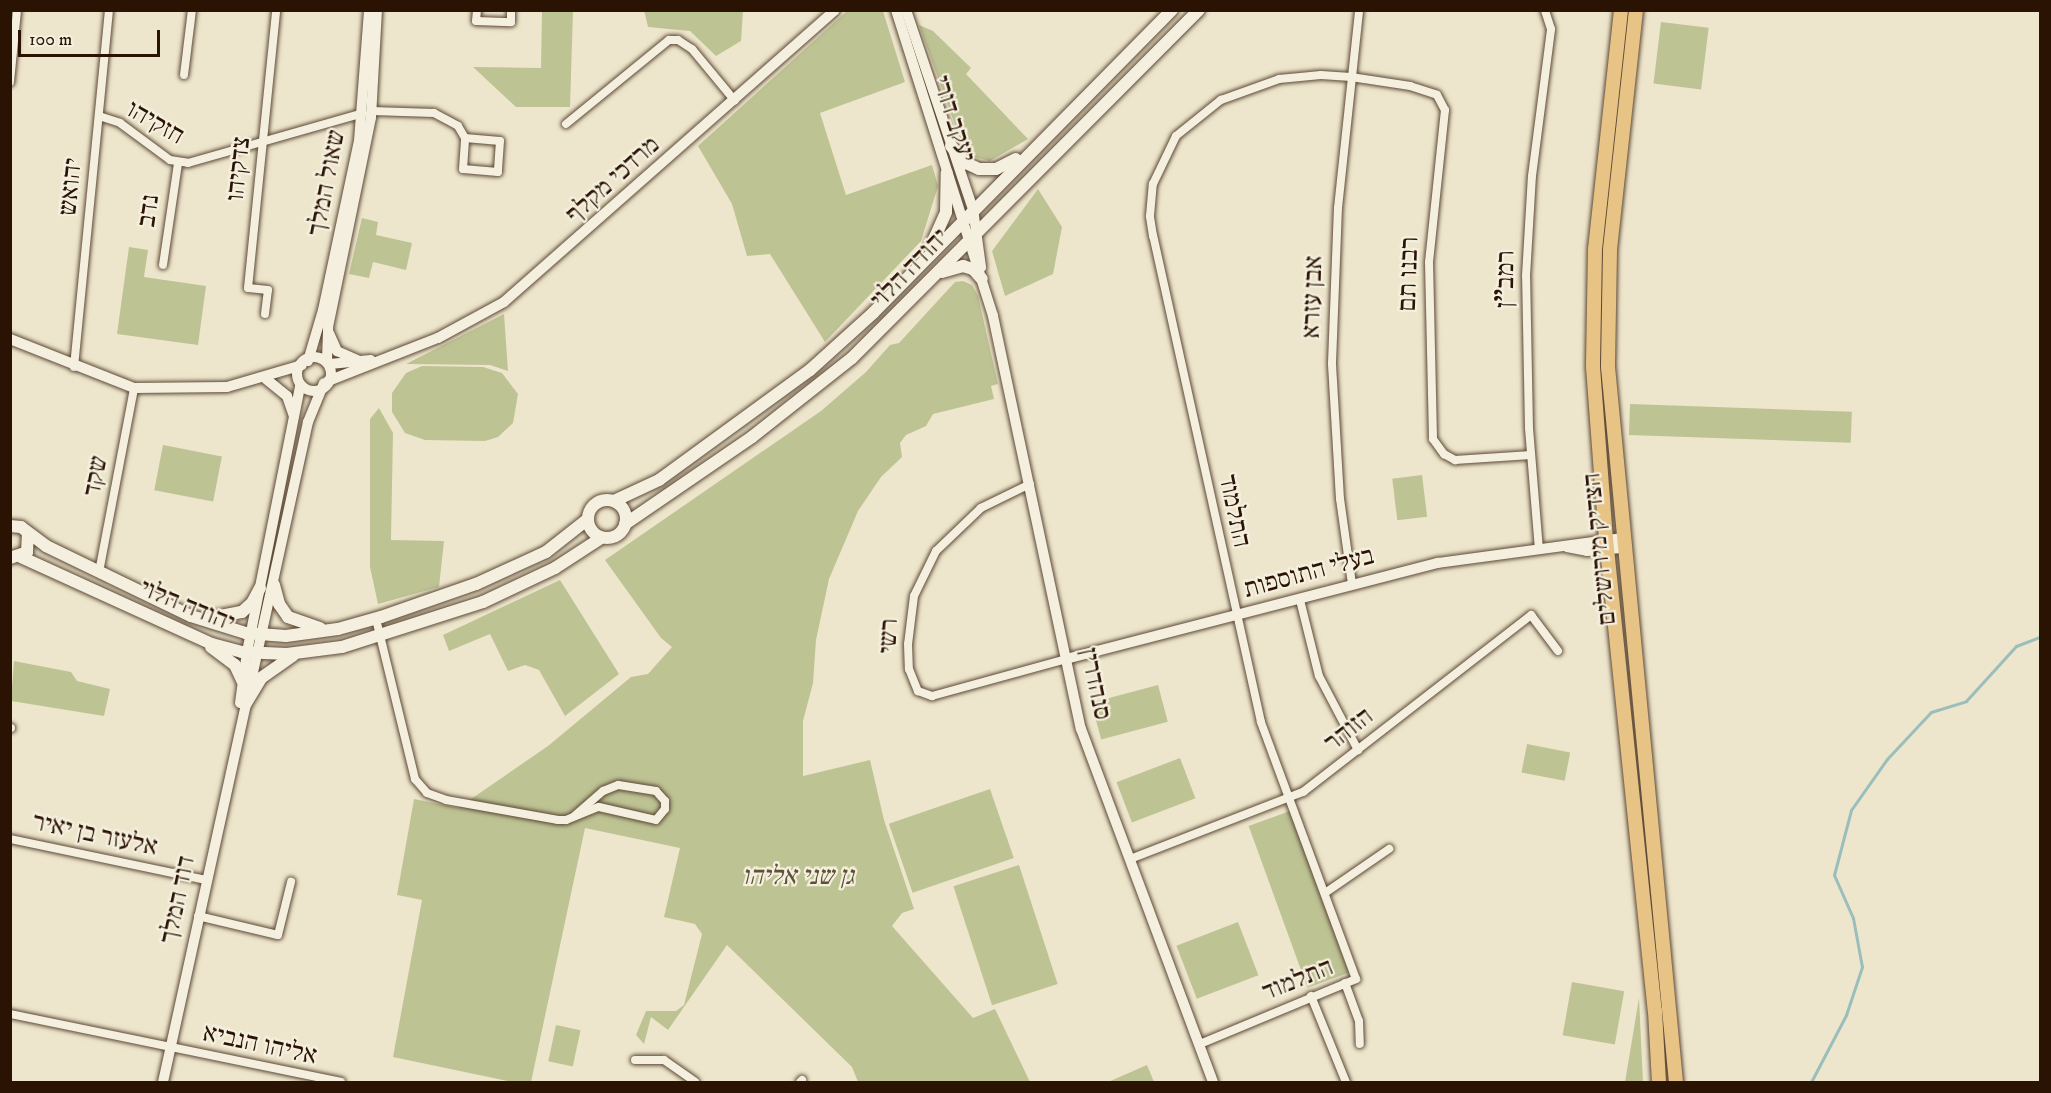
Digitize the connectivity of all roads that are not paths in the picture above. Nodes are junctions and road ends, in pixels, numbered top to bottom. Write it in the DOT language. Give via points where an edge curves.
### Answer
graph roads {
  1 [pos="17,10"];
  2 [pos="109,10"];
  3 [pos="192,10"];
  4 [pos="276,10"];
  5 [pos="369,10"];
  6 [pos="377,10"];
  7 [pos="477,10"];
  8 [pos="511,10"];
  9 [pos="835,10"];
  10 [pos="896,10"];
  11 [pos="906,10"];
  12 [pos="1172,10"];
  13 [pos="1199,10"];
  14 [pos="1359,10"];
  15 [pos="1545,10"];
  16 [pos="1621,10"];
  17 [pos="1636,10"];
  18 [pos="184,75"];
  19 [pos="1351,77"];
  20 [pos="10,81"];
  21 [pos="735,101"];
  22 [pos="368,112"];
  23 [pos="99,116"];
  24 [pos="566,124"];
  25 [pos="465,138"];
  26 [pos="263,142"];
  27 [pos="951,146"];
  28 [pos="1028,153"];
  29 [pos="178,163"];
  30 [pos="947,173"];
  31 [pos="973,209"];
  32 [pos="963,220"];
  33 [pos="978,231"];
  34 [pos="969,241"];
  35 [pos="923,261"];
  36 [pos="163,265"];
  37 [pos="935,275"];
  38 [pos="982,279"];
  39 [pos="265,314"];
  40 [pos="328,327"];
  41 [pos="10,339"];
  42 [pos="400,352"];
  43 [pos="329,362"];
  44 [pos="362,362"];
  45 [pos="305,363"];
  46 [pos="74,367"];
  47 [pos="266,379"];
  48 [pos="326,382"];
  49 [pos="299,385"];
  50 [pos="134,388"];
  51 [pos="294,429"];
  52 [pos="1531,455"];
  53 [pos="1030,484"];
  54 [pos="614,501"];
  55 [pos="588,519"];
  56 [pos="625,524"];
  57 [pos="10,526"];
  58 [pos="28,533"];
  59 [pos="601,538"];
  60 [pos="1623,543"];
  61 [pos="1606,544"];
  62 [pos="1539,550"];
  63 [pos="14,559"];
  64 [pos="99,572"];
  65 [pos="1352,584"];
  66 [pos="274,585"];
  67 [pos="260,588"];
  68 [pos="1300,600"];
  69 [pos="1235,616"];
  70 [pos="199,619"];
  71 [pos="376,619"];
  72 [pos="333,630"];
  73 [pos="257,634"];
  74 [pos="381,637"];
  75 [pos="200,640"];
  76 [pos="1558,651"];
  77 [pos="253,653"];
  78 [pos="297,654"];
  79 [pos="1066,659"];
  80 [pos="242,680"];
  81 [pos="245,705"];
  82 [pos="238,727"];
  83 [pos="1358,750"];
  84 [pos="1291,799"];
  85 [pos="574,816"];
  86 [pos="10,839"];
  87 [pos="1389,849"];
  88 [pos="1130,859"];
  89 [pos="206,880"];
  90 [pos="291,882"];
  91 [pos="1325,893"];
  92 [pos="198,916"];
  93 [pos="1345,983"];
  94 [pos="1311,996"];
  95 [pos="10,1014"];
  96 [pos="1200,1044"];
  97 [pos="1360,1044"];
  98 [pos="170,1048"];
  99 [pos="635,1060"];
  100 [pos="306,1079"];
  101 [pos="163,1083"];
  102 [pos="341,1083"];
  103 [pos="695,1083"];
  104 [pos="1213,1083"];
  105 [pos="1346,1083"];
  106 [pos="1659,1083"];
  107 [pos="1676,1083"];
  1 -- 20 [label="street"];
  2 -- 23 [label="street, יהואש"];
  3 -- 18 [label="street"];
  4 -- 26 [label="street, צדקיהו"];
  5 -- 22 [label="street, שאול המלך"];
  6 -- 22 [label="street, שאול המלך"];
  7 -- 8 [label="street" via="477,21 511,22"];
  9 -- 21 [label="street, מרדכי מקלף"];
  10 -- 30 [label="street, יעקב דורי"];
  11 -- 27 [label="street, יעקב דורי"];
  12 -- 28 [label="main road, יהודה הלוי"];
  13 -- 33 [label="main road, יהודה הלוי"];
  14 -- 19 [label="street, אבן עזרא"];
  15 -- 52 [label="street, רמב\"ן" via="1551,29 1532,176 1526,276"];
  16 -- 61 [label="main road, הצדיק מירושלים" via="1593,288 1594,388"];
  17 -- 60 [label="main road, הצדיק מירושלים" via="1616,179 1608,289 1610,395"];
  19 -- 52 [label="street, רבנו תם" via="1437,94 1445,111 1429,262 1433,439 1444,454 1455,460"];
  19 -- 65 [label="street, אבן עזרא" via="1338,208 1332,363 1340,499"];
  19 -- 69 [label="street, התלמוד" via="1279,79 1221,100 1176,136 1153,184 1153,236"];
  21 -- 24 [label="street" via="692,49 678,40 669,40"];
  21 -- 42 [label="street, מרדכי מקלף" via="504,302 458,329"];
  22 -- 25 [label="street, חזקיהו" via="434,113 458,126"];
  22 -- 26 [label="street, חזקיהו"];
  22 -- 40 [label="street, שאול המלך"];
  22 -- 45 [label="street, שאול המלך" via="330,278"];
  23 -- 29 [label="street, חזקיהו" via="120,123"];
  23 -- 46 [label="street, יהואש"];
  25 -- 25 [label="street" via="463,169 498,171 500,141"];
  26 -- 29 [label="street, חזקיהו"];
  26 -- 39 [label="street, צדקיהו" via="248,288 268,290"];
  27 -- 28 [label="main road" via="966,163 986,170"];
  27 -- 31 [label="street, יעקב דורי"];
  28 -- 31 [label="main road, יהודה הלוי"];
  29 -- 36 [label="street, נדב"];
  30 -- 32 [label="street, יעקב דורי"];
  30 -- 35 [label="main road" via="946,212"];
  31 -- 32 [label="main road, יהודה הלוי"];
  31 -- 33 [label="street, יעקב דורי"];
  32 -- 34 [label="street, יעקב דורי"];
  32 -- 35 [label="main road, יהודה הלוי"];
  33 -- 34 [label="main road, יהודה הלוי"];
  33 -- 38 [label="street, סנהדרין"];
  34 -- 37 [label="main road, יהודה הלוי"];
  34 -- 38 [label="street, סנהדרין"];
  35 -- 54 [label="main road, יהודה הלוי" via="810,370 659,480"];
  37 -- 38 [label="main road" via="963,266 973,269"];
  37 -- 56 [label="main road, יהודה הלוי" via="822,385"];
  38 -- 53 [label="street, סנהדרין"];
  40 -- 43 [label="street, שאול המלך"];
  40 -- 44 [label="street" via="337,351"];
  41 -- 46 [label="street"];
  42 -- 44 [label="street, מרדכי מקלף"];
  42 -- 48 [label="street, מרדכי מקלף"];
  43 -- 44 [label="street, מרדכי מקלף"];
  43 -- 45 [label="street" via="319,357"];
  43 -- 48 [label="street"];
  45 -- 47 [label="street"];
  45 -- 49 [label="street" via="296,376"];
  46 -- 50 [label="street"];
  47 -- 49 [label="street"];
  47 -- 50 [label="street" via="214,388"];
  47 -- 51 [label="street" via="287,396"];
  48 -- 49 [label="street" via="311,390"];
  48 -- 66 [label="street" via="310,416"];
  49 -- 51 [label="street"];
  50 -- 64 [label="street, שקד"];
  51 -- 67 [label="street"];
  52 -- 62 [label="street, רמב\"ן"];
  53 -- 79 [label="street, סנהדרין"];
  53 -- 79 [label="street, רשי" via="981,508 931,557 914,596 909,669 918,691 932,696"];
  54 -- 55 [label="main road" via="596,503"];
  54 -- 56 [label="main road" via="625,512"];
  55 -- 59 [label="main road" via="591,531"];
  55 -- 71 [label="main road, יהודה הלוי" via="562,542 518,567"];
  56 -- 59 [label="main road" via="616,536"];
  57 -- 58 [label="main road, יהודה הלוי"];
  58 -- 63 [label="main road" via="29,547"];
  58 -- 64 [label="main road, יהודה הלוי"];
  59 -- 74 [label="main road, יהודה הלוי" via="525,584"];
  60 -- 61 [label="street, בעלי התוספות"];
  60 -- 107 [label="main road, הצדיק מירושלים" via="1672,1010"];
  61 -- 62 [label="street, בעלי התוספות"];
  61 -- 106 [label="main road, הצדיק מירושלים"];
  62 -- 65 [label="street, בעלי התוספות" via="1438,563"];
  63 -- 75 [label="main road, יהודה הלוי"];
  64 -- 70 [label="main road, יהודה הלוי"];
  65 -- 68 [label="street, בעלי התוספות"];
  66 -- 72 [label="main road" via="288,617 306,626"];
  66 -- 73 [label="street"];
  67 -- 70 [label="main road" via="242,612"];
  67 -- 73 [label="street"];
  68 -- 69 [label="street, בעלי התוספות"];
  68 -- 83 [label="street" via="1319,676"];
  69 -- 79 [label="street, בעלי התוספות"];
  69 -- 84 [label="street, התלמוד" via="1261,722"];
  70 -- 73 [label="main road, יהודה הלוי"];
  71 -- 72 [label="main road, יהודה הלוי"];
  71 -- 74 [label="street"];
  72 -- 73 [label="main road, יהודה הלוי"];
  73 -- 77 [label="street"];
  74 -- 78 [label="main road, יהודה הלוי"];
  74 -- 85 [label="street" via="415,778 422,788 440,798 552,820"];
  75 -- 77 [label="main road, יהודה הלוי"];
  75 -- 80 [label="main road" via="232,662"];
  76 -- 83 [label="street, הזוהר" via="1531,615"];
  77 -- 78 [label="main road, יהודה הלוי"];
  77 -- 80 [label="street, דוד המלך"];
  77 -- 81 [label="street, דוד המלך"];
  78 -- 81 [label="main road" via="267,672"];
  79 -- 88 [label="street, סנהדרין" via="1089,754"];
  80 -- 82 [label="street, דוד המלך"];
  81 -- 82 [label="street, דוד המלך"];
  82 -- 89 [label="street, דוד המלך"];
  83 -- 84 [label="street, הזוהר"];
  84 -- 88 [label="street, הזוהר"];
  84 -- 91 [label="street, התלמוד"];
  85 -- 85 [label="street" via="599,807 656,820 665,809 665,801 656,791 618,785 603,791"];
  86 -- 89 [label="street, אלעזר בן יאיר"];
  87 -- 91 [label="street"];
  88 -- 96 [label="street, סנהדרין"];
  89 -- 92 [label="street, דוד המלך"];
  90 -- 92 [label="street" via="278,935"];
  91 -- 93 [label="street, התלמוד" via="1356,979"];
  92 -- 98 [label="street, דוד המלך"];
  93 -- 94 [label="street, התלמוד"];
  93 -- 97 [label="street" via="1359,1021"];
  94 -- 96 [label="street, התלמוד"];
  94 -- 105 [label="street"];
  95 -- 98 [label="street, אליהו הנביא"];
  96 -- 104 [label="street, סנהדרין"];
  98 -- 100 [label="street, אליהו הנביא"];
  98 -- 101 [label="street, דוד המלך"];
  99 -- 103 [label="street" via="664,1060"];
  100 -- 102 [label="street, אליהו הנביא"];
}
